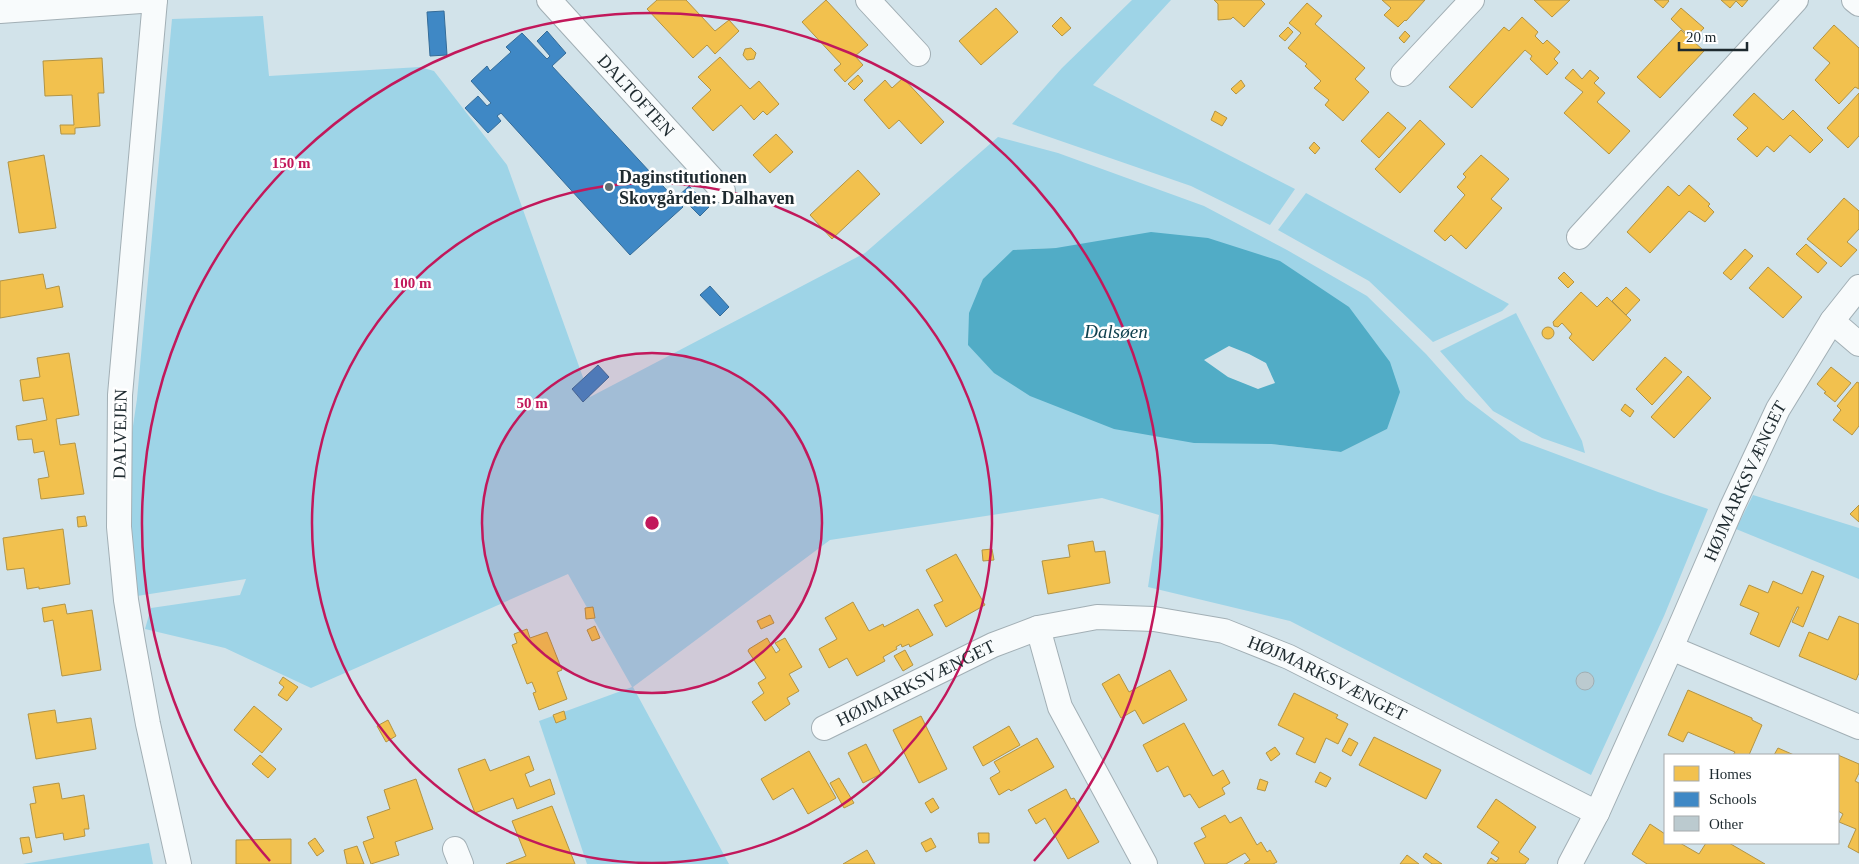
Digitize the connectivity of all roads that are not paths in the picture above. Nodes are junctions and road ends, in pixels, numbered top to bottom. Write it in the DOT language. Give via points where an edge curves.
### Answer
graph roads {
  1 [pos="155,0"];
  2 [pos="549,0"];
  3 [pos="868,0"];
  4 [pos="1472,0"];
  5 [pos="1796,0"];
  6 [pos="1854,0"];
  7 [pos="1859,4"];
  8 [pos="0,11"];
  9 [pos="918,54"];
  10 [pos="1403,74"];
  11 [pos="724,191"];
  12 [pos="1579,237"];
  13 [pos="1859,287"];
  14 [pos="1832,321"];
  15 [pos="1859,344"];
  16 [pos="1038,628"];
  17 [pos="1671,648"];
  18 [pos="1859,727"];
  19 [pos="824,728"];
  20 [pos="1597,813"];
  21 [pos="179,864"];
  22 [pos="1145,864"];
  23 [pos="1570,864"];
  1 -- 8 [label="street"];
  1 -- 21 [label="street, DALVEJEN" via="120,395 119,527 127,610"];
  2 -- 11 [label="street, DALTOFTEN"];
  3 -- 9 [label="street"];
  4 -- 10 [label="street"];
  5 -- 12 [label="street"];
  6 -- 7 [label="street"];
  13 -- 14 [label="street, HØJMARKSVÆNGET"];
  14 -- 15 [label="street"];
  14 -- 17 [label="street, HØJMARKSVÆNGET" via="1778,408"];
  16 -- 19 [label="street, HØJMARKSVÆNGET" via="993,645"];
  16 -- 20 [label="street, HØJMARKSVÆNGET" via="1096,617 1154,619 1224,631 1289,657"];
  16 -- 22 [label="street" via="1060,707"];
  17 -- 18 [label="street"];
  17 -- 20 [label="street, HØJMARKSVÆNGET"];
  20 -- 23 [label="street, HØJMARKSVÆNGET"];
}
